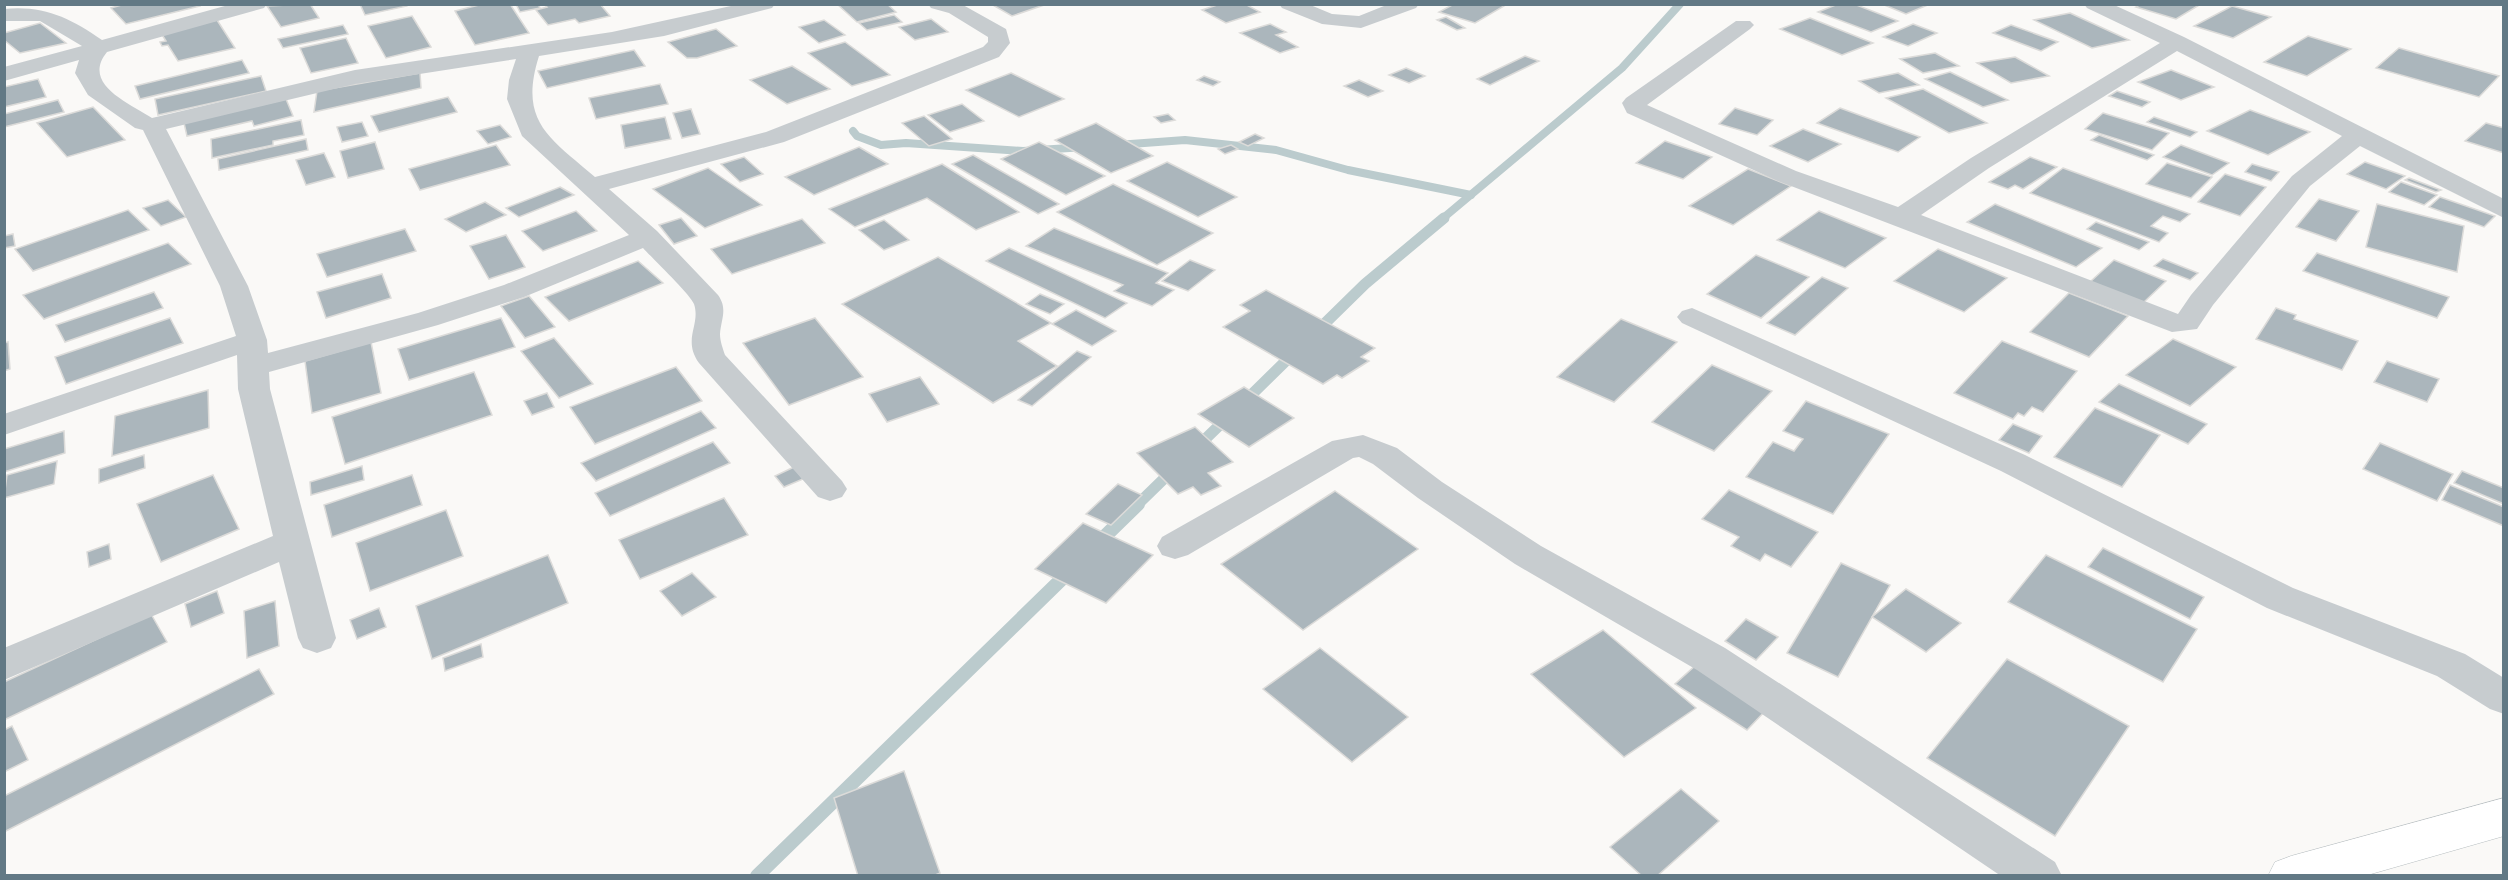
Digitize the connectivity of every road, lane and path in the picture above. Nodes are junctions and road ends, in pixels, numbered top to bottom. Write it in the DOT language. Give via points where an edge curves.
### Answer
graph roads {
  1 [pos="257,4"];
  2 [pos="765,4"];
  3 [pos="938,4"];
  4 [pos="1289,4"];
  5 [pos="1409,4"];
  6 [pos="2094,4"];
  7 [pos="4,15"];
  8 [pos="1743,25"];
  9 [pos="2176,42"];
  10 [pos="99,48"];
  11 [pos="529,53"];
  12 [pos="4,74"];
  13 [pos="152,125"];
  14 [pos="2358,135"];
  15 [pos="589,187"];
  16 [pos="2504,210"];
  17 [pos="1901,217"];
  18 [pos="647,237"];
  19 [pos="1692,317"];
  20 [pos="252,353"];
  21 [pos="4,425"];
  22 [pos="830,489"];
  23 [pos="292,542"];
  24 [pos="1175,546"];
  25 [pos="317,638"];
  26 [pos="4,665"];
  27 [pos="2504,698"];
  28 [pos="2504,817"];
  29 [pos="2039,876"];
  30 [pos="2291,876"];
  1 -- 10 [label="street"];
  2 -- 11 [label="street" via="717,19"];
  3 -- 15 [label="street" via="956,9 998,34 999,43 991,52 775,137"];
  4 -- 5 [label="street" via="1329,20 1361,22"];
  6 -- 9 [label="street"];
  7 -- 10 [label="street" via="50,15"];
  8 -- 17 [label="street" via="1634,103 1635,108 1787,176"];
  9 -- 14 [label="street"];
  9 -- 17 [label="street" via="1980,163"];
  10 -- 12 [label="street"];
  10 -- 13 [label="street" via="86,66 90,84 143,123"];
  11 -- 13 [label="street" via="354,77"];
  11 -- 15 [label="street" via="520,80 523,113 534,136"];
  13 -- 20 [label="street" via="234,285"];
  14 -- 16 [label="street"];
  14 -- 17 [label="street" via="2301,181 2187,323 2172,323"];
  15 -- 18 [label="street"];
  18 -- 20 [label="street" via="514,291 428,319"];
  18 -- 22 [label="street" via="708,302 710,317 705,335 710,357"];
  19 -- 27 [label="street" via="2013,463 2280,598 2451,665"];
  20 -- 21 [label="street"];
  20 -- 23 [label="street" via="254,389"];
  23 -- 25 [label="street"];
  23 -- 26 [label="street"];
  24 -- 29 [label="street" via="1344,449 1363,446 1385,456 1528,555 1711,659"];
  28 -- 30 [label="main road"];
}
